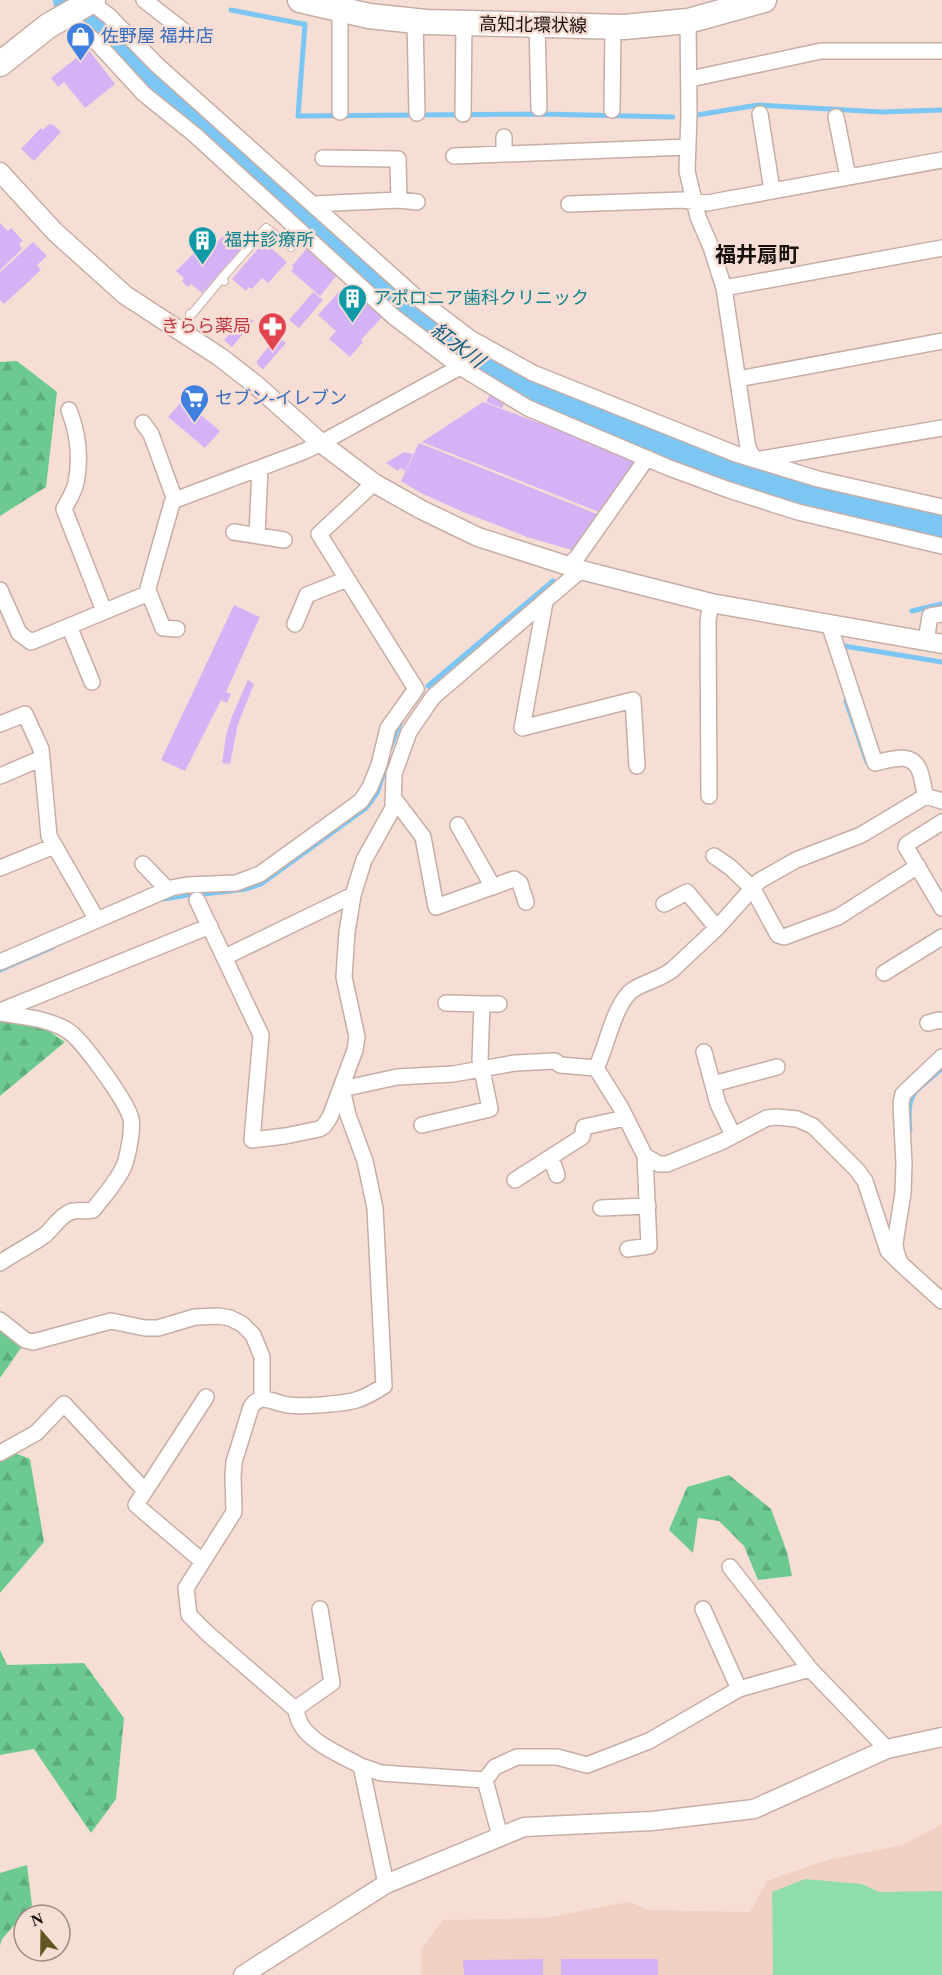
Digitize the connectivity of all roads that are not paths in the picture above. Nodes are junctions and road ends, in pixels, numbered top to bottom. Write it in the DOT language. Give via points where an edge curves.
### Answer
graph roads {
  1 [pos="144,0"];
  2 [pos="300,0"];
  3 [pos="764,0"];
  4 [pos="81,5"];
  5 [pos="340,9"];
  6 [pos="416,21"];
  7 [pos="688,21"];
  8 [pos="464,23"];
  9 [pos="537,25"];
  10 [pos="613,27"];
  11 [pos="189,35"];
  12 [pos="942,51"];
  13 [pos="0,64"];
  14 [pos="690,79"];
  15 [pos="539,108"];
  16 [pos="612,110"];
  17 [pos="340,112"];
  18 [pos="417,113"];
  19 [pos="463,114"];
  20 [pos="760,114"];
  21 [pos="836,117"];
  22 [pos="504,137"];
  23 [pos="687,147"];
  24 [pos="504,154"];
  25 [pos="454,156"];
  26 [pos="323,158"];
  27 [pos="942,160"];
  28 [pos="0,172"];
  29 [pos="848,177"];
  30 [pos="772,190"];
  31 [pos="399,200"];
  32 [pos="417,201"];
  33 [pos="694,202"];
  34 [pos="313,204"];
  35 [pos="569,204"];
  36 [pos="291,247"];
  37 [pos="942,248"];
  38 [pos="724,288"];
  39 [pos="190,314"];
  40 [pos="942,341"];
  41 [pos="477,345"];
  42 [pos="461,365"];
  43 [pos="738,379"];
  44 [pos="69,410"];
  45 [pos="143,423"];
  46 [pos="942,428"];
  47 [pos="321,443"];
  48 [pos="647,458"];
  49 [pos="755,460"];
  50 [pos="260,468"];
  51 [pos="374,483"];
  52 [pos="175,500"];
  53 [pos="942,507"];
  54 [pos="234,532"];
  55 [pos="257,535"];
  56 [pos="284,540"];
  57 [pos="942,546"];
  58 [pos="574,568"];
  59 [pos="347,579"];
  60 [pos="0,590"];
  61 [pos="148,593"];
  62 [pos="545,602"];
  63 [pos="711,603"];
  64 [pos="105,611"];
  65 [pos="942,614"];
  66 [pos="6,623"];
  67 [pos="295,624"];
  68 [pos="829,624"];
  69 [pos="69,626"];
  70 [pos="177,629"];
  71 [pos="934,643"];
  72 [pos="92,682"];
  73 [pos="0,724"];
  74 [pos="42,758"];
  75 [pos="638,766"];
  76 [pos="0,776"];
  77 [pos="710,796"];
  78 [pos="926,796"];
  79 [pos="395,800"];
  80 [pos="942,801"];
  81 [pos="942,822"];
  82 [pos="458,825"];
  83 [pos="54,846"];
  84 [pos="714,856"];
  85 [pos="144,864"];
  86 [pos="918,866"];
  87 [pos="0,868"];
  88 [pos="492,887"];
  89 [pos="167,889"];
  90 [pos="753,889"];
  91 [pos="353,895"];
  92 [pos="197,900"];
  93 [pos="526,902"];
  94 [pos="664,904"];
  95 [pos="942,908"];
  96 [pos="97,920"];
  97 [pos="210,926"];
  98 [pos="717,928"];
  99 [pos="942,937"];
  100 [pos="225,957"];
  101 [pos="0,962"];
  102 [pos="884,973"];
  103 [pos="446,1003"];
  104 [pos="482,1004"];
  105 [pos="499,1004"];
  106 [pos="0,1012"];
  107 [pos="704,1052"];
  108 [pos="942,1057"];
  109 [pos="777,1067"];
  110 [pos="596,1068"];
  111 [pos="482,1069"];
  112 [pos="713,1084"];
  113 [pos="342,1089"];
  114 [pos="625,1118"];
  115 [pos="422,1125"];
  116 [pos="733,1135"];
  117 [pos="645,1156"];
  118 [pos="551,1157"];
  119 [pos="557,1175"];
  120 [pos="515,1180"];
  121 [pos="648,1206"];
  122 [pos="601,1209"];
  123 [pos="628,1249"];
  124 [pos="0,1263"];
  125 [pos="900,1263"];
  126 [pos="942,1301"];
  127 [pos="0,1320"];
  128 [pos="206,1397"];
  129 [pos="262,1398"];
  130 [pos="0,1453"];
  131 [pos="145,1491"];
  132 [pos="202,1561"];
  133 [pos="730,1567"];
  134 [pos="320,1609"];
  135 [pos="703,1609"];
  136 [pos="810,1669"];
  137 [pos="739,1689"];
  138 [pos="295,1709"];
  139 [pos="942,1737"];
  140 [pos="887,1749"];
  141 [pos="361,1766"];
  142 [pos="485,1780"];
  143 [pos="500,1836"];
  144 [pos="386,1884"];
  145 [pos="243,1975"];
  1 -- 11 [label="street"];
  2 -- 5 [label="main road, 高知北環状線"];
  3 -- 7 [label="main road, 高知北環状線"];
  4 -- 13 [label="main road"];
  4 -- 34 [label="street" via="108,16"];
  4 -- 42 [label="street" via="98,44 144,94 195,135 394,317"];
  5 -- 6 [label="main road, 高知北環状線"];
  5 -- 17 [label="street"];
  6 -- 8 [label="main road, 高知北環状線"];
  6 -- 18 [label="street"];
  7 -- 10 [label="main road, 高知北環状線"];
  7 -- 14 [label="street"];
  8 -- 9 [label="main road, 高知北環状線"];
  8 -- 19 [label="street"];
  9 -- 10 [label="main road, 高知北環状線"];
  9 -- 15 [label="street"];
  10 -- 16 [label="street"];
  12 -- 14 [label="street" via="821,51"];
  14 -- 23 [label="street"];
  20 -- 30 [label="street"];
  21 -- 29 [label="street"];
  22 -- 24 [label="street"];
  23 -- 24 [label="street"];
  23 -- 33 [label="street" via="687,171"];
  24 -- 25 [label="street"];
  26 -- 31 [label="street" via="398,159"];
  27 -- 29 [label="street"];
  28 -- 47 [label="street" via="55,232 125,294 220,357"];
  29 -- 30 [label="street"];
  30 -- 33 [label="street"];
  31 -- 32 [label="street"];
  31 -- 34 [label="street"];
  33 -- 35 [label="street"];
  33 -- 38 [label="street"];
  34 -- 41 [label="street" via="416,297"];
  36 -- 39 [label="lane" via="266,228"];
  37 -- 38 [label="street"];
  38 -- 43 [label="street"];
  40 -- 43 [label="street"];
  41 -- 42 [label="street"];
  41 -- 49 [label="street" via="533,374"];
  42 -- 47 [label="street"];
  42 -- 48 [label="street" via="528,408"];
  43 -- 49 [label="street" via="748,448"];
  44 -- 64 [label="street" via="79,449 76,485 64,509"];
  45 -- 52 [label="street" via="151,434"];
  46 -- 49 [label="street"];
  47 -- 50 [label="street"];
  47 -- 51 [label="street"];
  48 -- 57 [label="street" via="798,512"];
  48 -- 58 [label="street" via="578,556"];
  49 -- 53 [label="street" via="818,479"];
  50 -- 52 [label="street"];
  50 -- 55 [label="street"];
  51 -- 58 [label="street" via="477,537"];
  51 -- 59 [label="street" via="319,534"];
  52 -- 61 [label="street"];
  54 -- 55 [label="street"];
  55 -- 56 [label="street"];
  58 -- 62 [label="street"];
  58 -- 63 [label="street"];
  59 -- 67 [label="street" via="307,595"];
  59 -- 89 [label="street" via="416,689 388,728 370,787 361,801 260,874 236,883"];
  60 -- 66 [label="street"];
  61 -- 64 [label="street"];
  61 -- 70 [label="street" via="163,628"];
  62 -- 75 [label="street" via="522,728 633,700"];
  62 -- 79 [label="street" via="426,706 409,732 394,774"];
  63 -- 68 [label="street"];
  63 -- 77 [label="street"];
  64 -- 69 [label="street"];
  65 -- 71 [label="street" via="930,616"];
  66 -- 69 [label="street" via="31,642"];
  68 -- 71 [label="street"];
  68 -- 78 [label="street" via="875,762 903,757 914,762"];
  69 -- 72 [label="street"];
  73 -- 74 [label="street" via="25,714"];
  74 -- 76 [label="street"];
  74 -- 83 [label="street" via="49,836"];
  78 -- 80 [label="street"];
  78 -- 90 [label="street" via="861,835 796,860 759,881"];
  79 -- 88 [label="street" via="423,837 436,907"];
  79 -- 91 [label="street" via="364,860"];
  81 -- 86 [label="street" via="907,844"];
  82 -- 88 [label="street"];
  83 -- 87 [label="street"];
  83 -- 96 [label="street"];
  84 -- 90 [label="street"];
  85 -- 89 [label="street"];
  86 -- 90 [label="street" via="838,917 784,937 778,935"];
  86 -- 95 [label="street"];
  88 -- 93 [label="street" via="514,879 520,883"];
  89 -- 96 [label="street"];
  90 -- 98 [label="street"];
  91 -- 100 [label="street"];
  91 -- 113 [label="street" via="344,977 357,1036"];
  92 -- 97 [label="street"];
  94 -- 98 [label="street" via="687,892"];
  96 -- 101 [label="street"];
  97 -- 100 [label="street"];
  97 -- 106 [label="street"];
  98 -- 110 [label="street" via="672,970 633,990 622,1001"];
  99 -- 102 [label="street"];
  100 -- 113 [label="street" via="261,1035 252,1140 319,1129 330,1117"];
  103 -- 104 [label="street"];
  104 -- 105 [label="street"];
  104 -- 111 [label="street"];
  106 -- 124 [label="street" via="42,1020 74,1035 99,1066 131,1120 123,1168 93,1210 74,1210 64,1215 42,1237"];
  107 -- 112 [label="street"];
  108 -- 125 [label="street" via="903,1094 901,1103 903,1192 895,1243"];
  109 -- 112 [label="street"];
  110 -- 111 [label="street" via="536,1061"];
  110 -- 114 [label="street"];
  111 -- 113 [label="street" via="397,1077"];
  111 -- 115 [label="street" via="490,1109"];
  112 -- 116 [label="street"];
  113 -- 129 [label="street" via="375,1208 384,1386 357,1400 304,1406"];
  114 -- 117 [label="street"];
  114 -- 118 [label="street" via="584,1127 582,1137"];
  116 -- 117 [label="street" via="667,1164"];
  116 -- 125 [label="street" via="767,1118 797,1119 813,1125 865,1181 888,1251"];
  117 -- 121 [label="street"];
  118 -- 119 [label="street"];
  118 -- 120 [label="street"];
  121 -- 122 [label="street"];
  121 -- 123 [label="street" via="649,1246"];
  125 -- 126 [label="street"];
  127 -- 129 [label="street" via="33,1342 111,1321 158,1328 195,1317 230,1318 253,1335 262,1357"];
  128 -- 131 [label="street"];
  129 -- 132 [label="street" via="251,1407 234,1462 234,1512"];
  130 -- 131 [label="street" via="36,1433 64,1404"];
  131 -- 132 [label="street" via="136,1505"];
  132 -- 138 [label="street" via="186,1588 189,1615"];
  133 -- 136 [label="street"];
  134 -- 138 [label="street" via="332,1683"];
  135 -- 137 [label="street"];
  136 -- 137 [label="street"];
  136 -- 140 [label="street"];
  137 -- 142 [label="street" via="649,1741 587,1765 557,1757 517,1756 495,1767"];
  138 -- 141 [label="street" via="307,1732"];
  139 -- 140 [label="street"];
  140 -- 143 [label="street" via="754,1809 652,1821 524,1827"];
  141 -- 142 [label="street" via="381,1773"];
  141 -- 144 [label="street"];
  142 -- 143 [label="street"];
  143 -- 144 [label="street"];
  144 -- 145 [label="street"];
}
